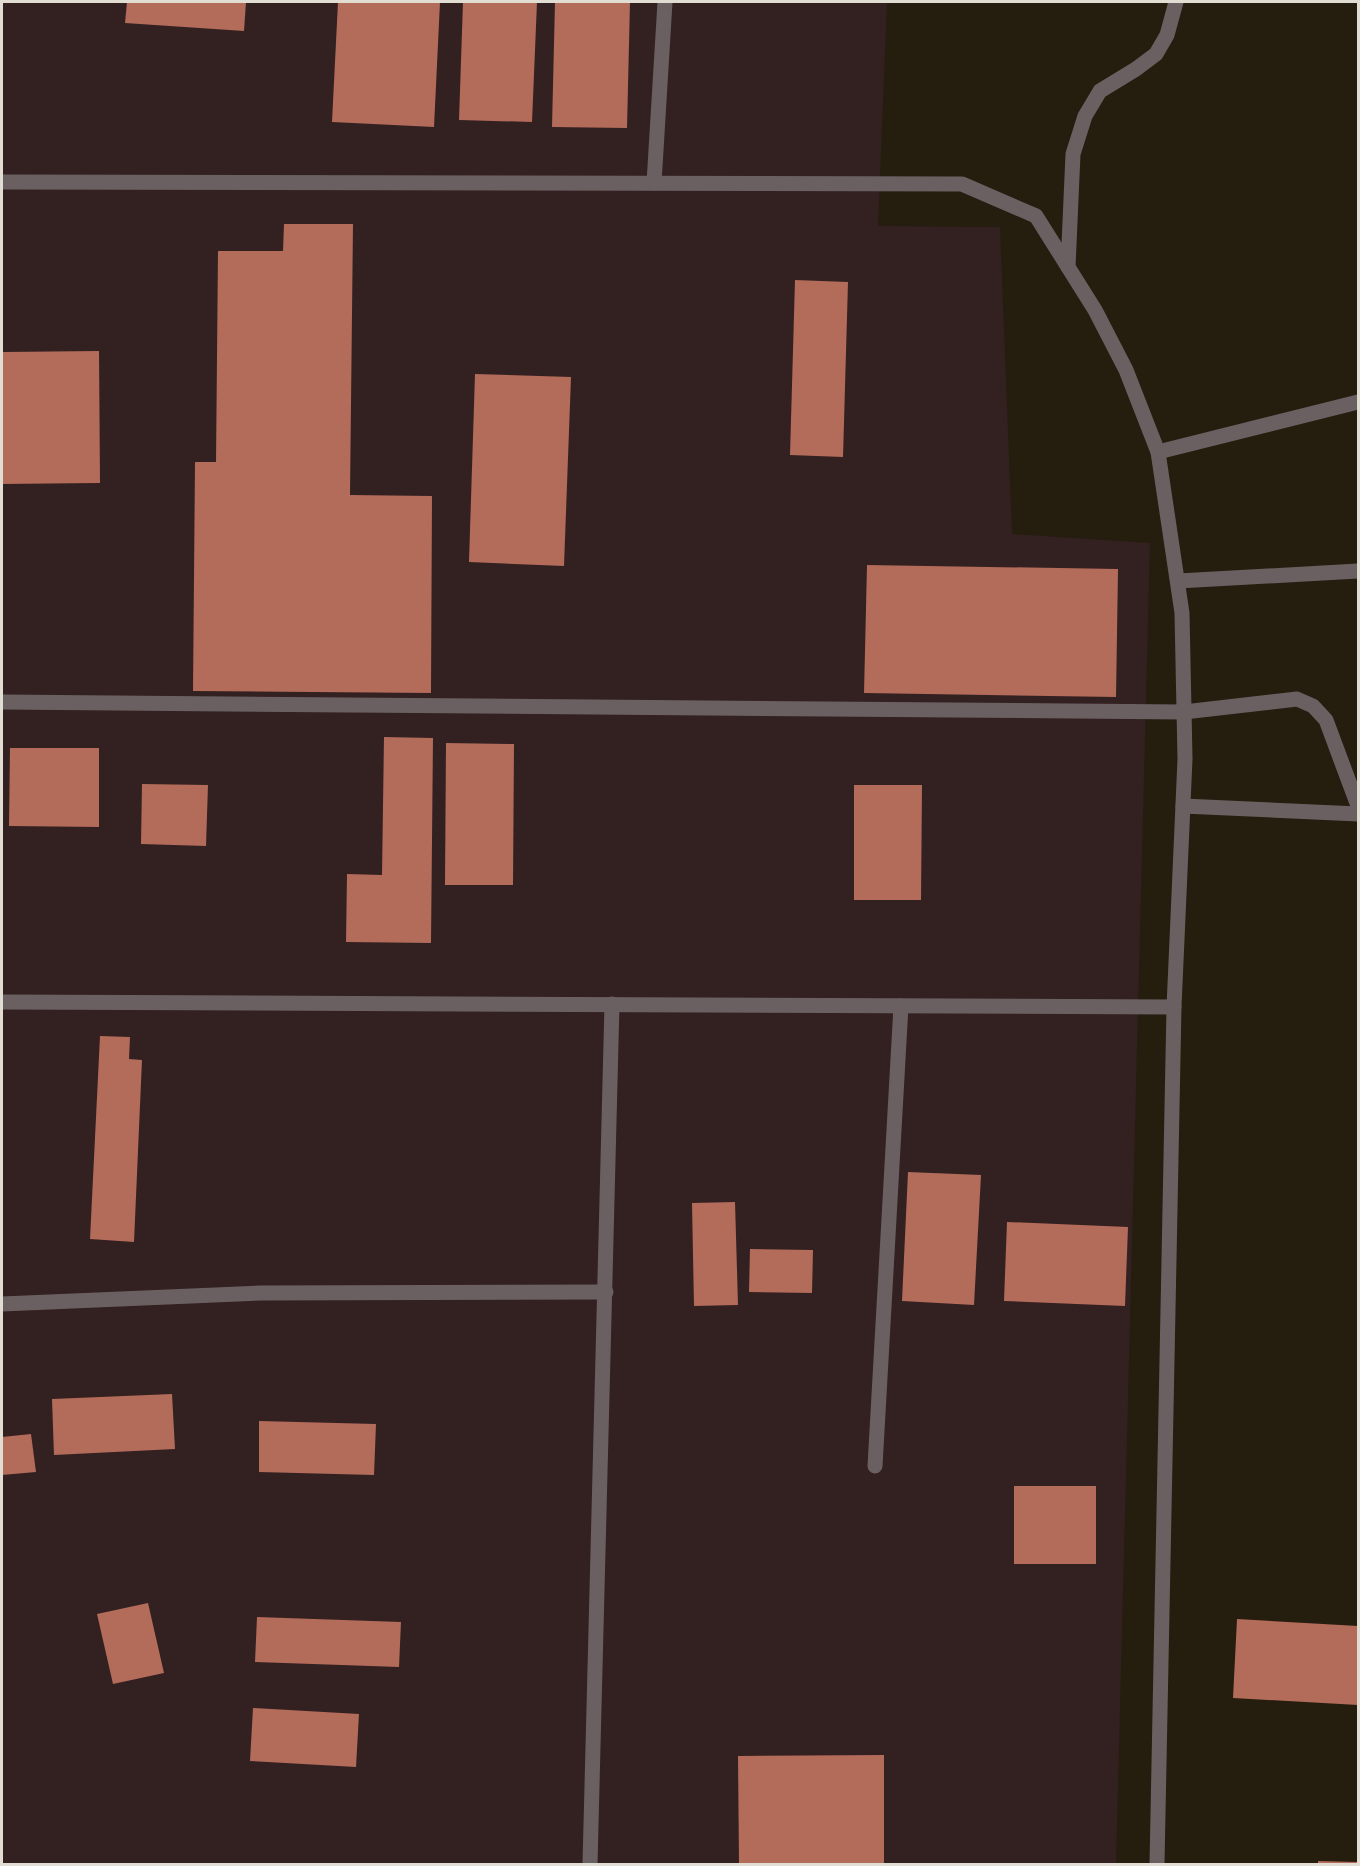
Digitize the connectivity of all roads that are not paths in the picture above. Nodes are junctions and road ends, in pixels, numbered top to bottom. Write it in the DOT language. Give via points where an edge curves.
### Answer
graph roads {
  1 [pos="665,2"];
  2 [pos="1176,2"];
  3 [pos="2,182"];
  4 [pos="654,183"];
  5 [pos="1068,267"];
  6 [pos="1359,402"];
  7 [pos="1158,452"];
  8 [pos="1359,571"];
  9 [pos="1179,581"];
  10 [pos="2,702"];
  11 [pos="1184,712"];
  12 [pos="1183,806"];
  13 [pos="1359,806"];
  14 [pos="1359,813"];
  15 [pos="2,1002"];
  16 [pos="612,1004"];
  17 [pos="901,1006"];
  18 [pos="1174,1007"];
  19 [pos="606,1292"];
  20 [pos="2,1304"];
  21 [pos="875,1466"];
  22 [pos="590,1864"];
  23 [pos="1157,1864"];
  1 -- 4 [label="street"];
  2 -- 5 [label="street" via="1167,35 1156,54 1100,91 1084,116 1073,154"];
  3 -- 4 [label="street"];
  4 -- 5 [label="street" via="962,184 1036,216"];
  5 -- 7 [label="street" via="1126,370"];
  6 -- 7 [label="street"];
  7 -- 9 [label="street"];
  8 -- 9 [label="street"];
  9 -- 11 [label="street"];
  10 -- 11 [label="street"];
  11 -- 12 [label="street"];
  11 -- 13 [label="street" via="1297,699 1313,706 1326,720"];
  12 -- 14 [label="street"];
  12 -- 18 [label="street"];
  15 -- 16 [label="street"];
  16 -- 17 [label="street"];
  16 -- 19 [label="street"];
  17 -- 18 [label="street"];
  17 -- 21 [label="street"];
  18 -- 23 [label="street"];
  19 -- 20 [label="street" via="260,1293"];
  19 -- 22 [label="street"];
}
